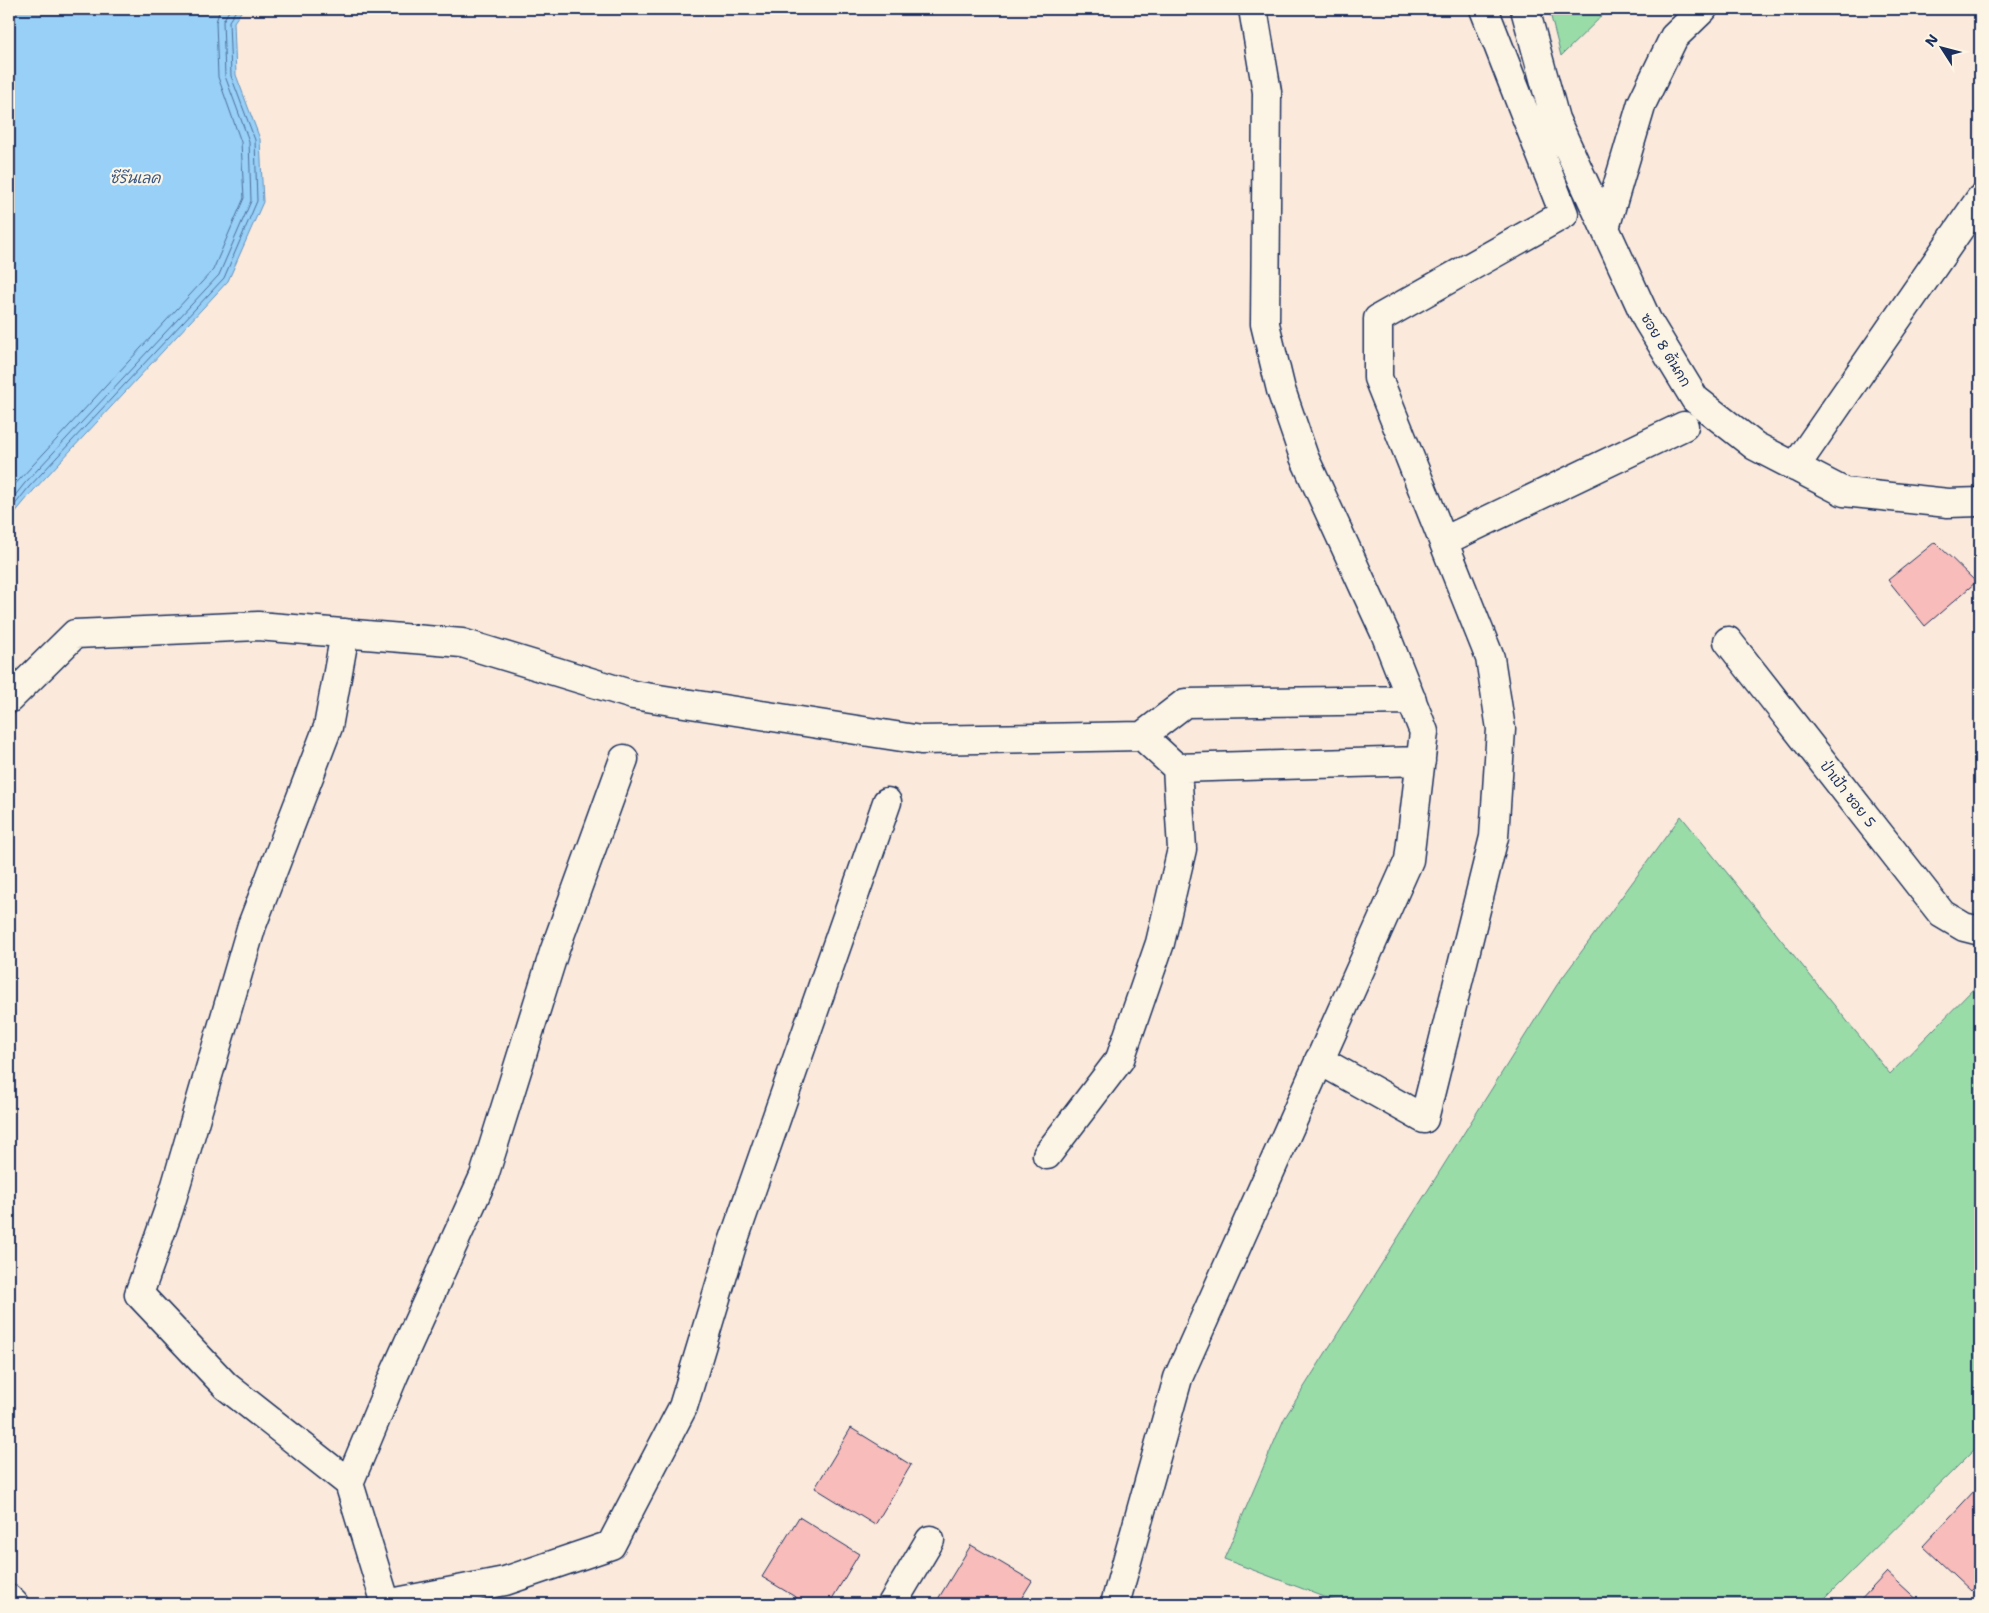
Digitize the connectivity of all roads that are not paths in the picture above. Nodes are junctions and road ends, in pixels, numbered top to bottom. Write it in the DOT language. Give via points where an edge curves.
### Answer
graph roads {
  1 [pos="1253,9"];
  2 [pos="1484,9"];
  3 [pos="1525,9"];
  4 [pos="1703,9"];
  5 [pos="1980,199"];
  6 [pos="1605,228"];
  7 [pos="1684,426"];
  8 [pos="1795,467"];
  9 [pos="1980,502"];
  10 [pos="1444,541"];
  11 [pos="346,633"];
  12 [pos="1728,641"];
  13 [pos="9,699"];
  14 [pos="1412,700"];
  15 [pos="1142,736"];
  16 [pos="624,759"];
  17 [pos="1421,761"];
  18 [pos="1177,768"];
  19 [pos="887,802"];
  20 [pos="1980,931"];
  21 [pos="1319,1060"];
  22 [pos="1047,1155"];
  23 [pos="349,1483"];
  24 [pos="930,1540"];
  25 [pos="9,1599"];
  26 [pos="14,1604"];
  27 [pos="385,1604"];
  28 [pos="892,1604"];
  29 [pos="1115,1604"];
  1 -- 14 [label="street" via="1267,92 1265,324 1281,390 1304,457 1385,633"];
  2 -- 10 [label="street" via="1564,214 1378,319 1378,378"];
  3 -- 6 [label="street, ซอย 8 ต้นกก" via="1554,119"];
  4 -- 6 [label="street" via="1674,37 1642,103"];
  5 -- 8 [label="street"];
  6 -- 8 [label="street, ซอย 8 ต้นกก" via="1647,320 1696,399 1755,446"];
  7 -- 10 [label="street"];
  8 -- 9 [label="street, ซอย 8 ต้นกก" via="1844,492 1948,503"];
  10 -- 21 [label="street" via="1490,658 1501,729 1494,837 1424,1119"];
  11 -- 13 [label="street" via="258,626 75,634"];
  11 -- 15 [label="street" via="462,643 633,695 921,740"];
  11 -- 23 [label="street" via="328,727 252,925 169,1209 139,1294 226,1386"];
  12 -- 20 [label="street, ป่าเป้า ซอย 5" via="1942,914 1964,927"];
  14 -- 15 [label="street" via="1186,703"];
  14 -- 17 [label="street" via="1424,732"];
  15 -- 18 [label="street"];
  16 -- 23 [label="street" via="554,952 484,1176"];
  17 -- 18 [label="street"];
  17 -- 21 [label="street" via="1409,860"];
  18 -- 22 [label="street" via="1182,849 1151,970 1120,1059"];
  19 -- 27 [label="street" via="732,1245 683,1407 611,1545 505,1581"];
  21 -- 29 [label="street" via="1178,1378"];
  23 -- 27 [label="street"];
  24 -- 28 [label="street"];
  25 -- 26 [label="street"];
}
